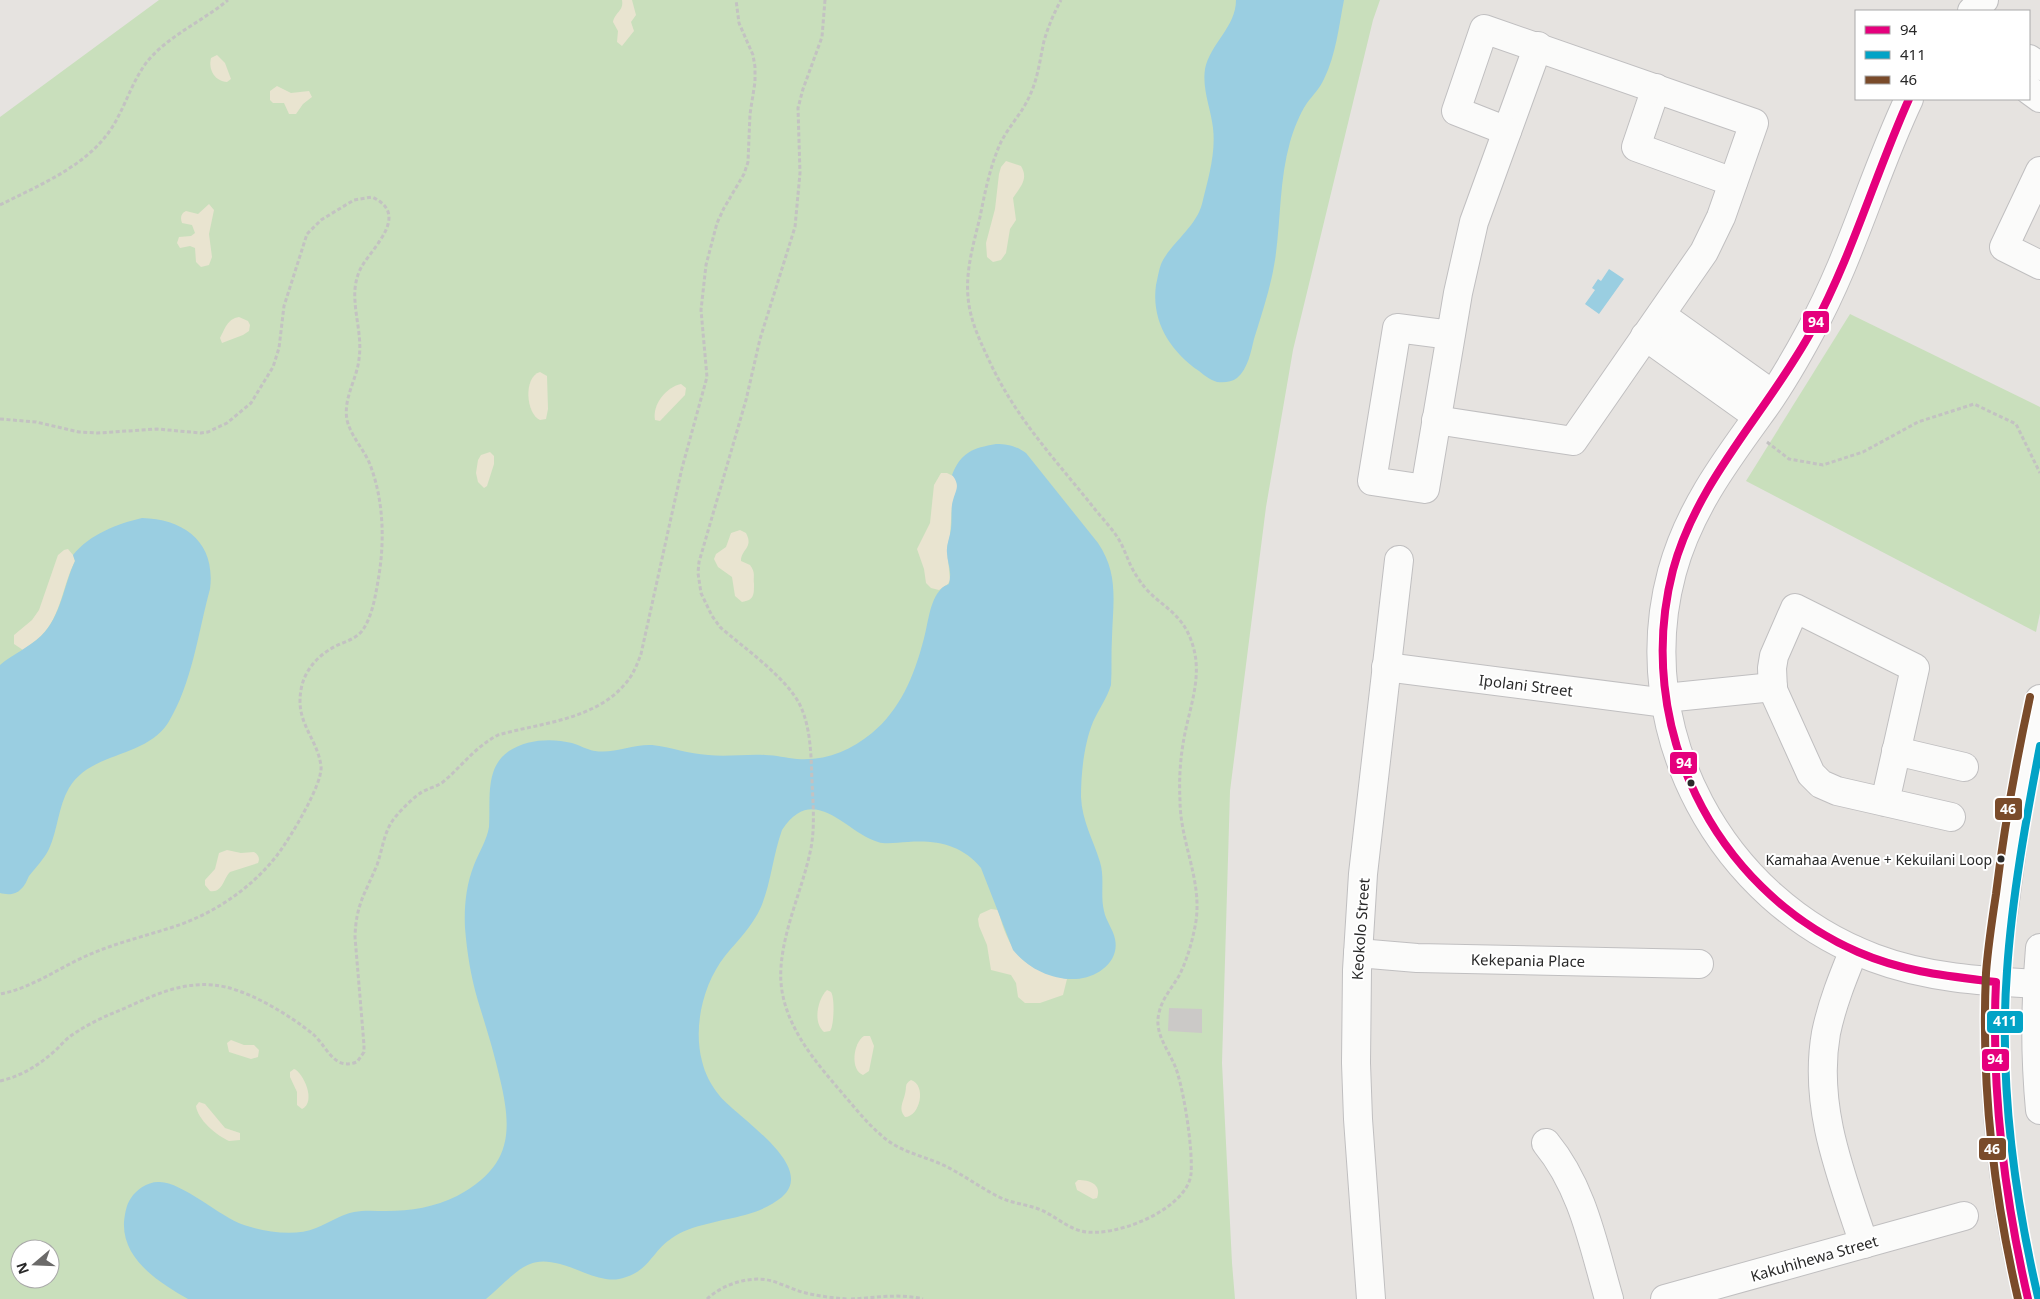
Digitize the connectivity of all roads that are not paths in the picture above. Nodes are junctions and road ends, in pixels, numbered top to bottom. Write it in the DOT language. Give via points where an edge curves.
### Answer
graph roads {
  1 [pos="1984,0"];
  2 [pos="1973,10"];
  3 [pos="1538,46"];
  4 [pos="1656,88"];
  5 [pos="1909,100"];
  6 [pos="1507,131"];
  7 [pos="2040,171"];
  8 [pos="1733,182"];
  9 [pos="2040,265"];
  10 [pos="1653,325"];
  11 [pos="1451,335"];
  12 [pos="1759,412"];
  13 [pos="1436,420"];
  14 [pos="1399,560"];
  15 [pos="1386,667"];
  16 [pos="1773,687"];
  17 [pos="2040,698"];
  18 [pos="1665,700"];
  19 [pos="1896,751"];
  20 [pos="1964,766"];
  21 [pos="1885,802"];
  22 [pos="1951,817"];
  23 [pos="2040,948"];
  24 [pos="1854,950"];
  25 [pos="1358,953"];
  26 [pos="1699,964"];
  27 [pos="1996,982"];
  28 [pos="2037,984"];
  29 [pos="2040,1110"];
  30 [pos="1546,1144"];
  31 [pos="1964,1216"];
  32 [pos="1864,1244"];
  33 [pos="1371,1299"];
  34 [pos="1609,1299"];
  35 [pos="1665,1299"];
  36 [pos="2028,1299"];
  1 -- 2 [label="street"];
  3 -- 4 [label="street"];
  3 -- 6 [label="street"];
  3 -- 6 [label="street" via="1484,28 1456,112"];
  4 -- 8 [label="street" via="1636,147"];
  4 -- 8 [label="street" via="1754,123"];
  5 -- 12 [label="street" via="1832,289 1811,330"];
  6 -- 11 [label="street" via="1474,222"];
  7 -- 9 [label="street" via="2004,247"];
  8 -- 10 [label="street" via="1704,252"];
  10 -- 12 [label="street"];
  10 -- 13 [label="street" via="1573,441"];
  11 -- 13 [label="street"];
  11 -- 13 [label="street" via="1397,328 1372,481 1425,489"];
  12 -- 18 [label="street" via="1704,495 1677,555 1663,628"];
  14 -- 15 [label="street, Keokolo Street"];
  15 -- 18 [label="street, Ipolani Street"];
  15 -- 25 [label="street, Keokolo Street" via="1363,874"];
  16 -- 18 [label="street, Ipolani Street"];
  16 -- 19 [label="street" via="1774,656 1795,608 1915,668"];
  16 -- 21 [label="street" via="1776,700 1816,780 1829,789"];
  17 -- 27 [label="street" via="2014,826"];
  18 -- 24 [label="street" via="1673,739 1692,792 1738,863 1778,902 1824,935"];
  19 -- 20 [label="street"];
  19 -- 21 [label="street"];
  21 -- 22 [label="street"];
  23 -- 28 [label="street"];
  24 -- 27 [label="street" via="1926,974"];
  24 -- 32 [label="street" via="1830,1017 1822,1081 1832,1147"];
  25 -- 26 [label="street, Kekepania Place" via="1417,958"];
  25 -- 33 [label="street, Keokolo Street" via="1356,1063 1359,1144"];
  27 -- 28 [label="street"];
  27 -- 36 [label="street" via="1994,1050 1998,1106 2011,1210"];
  28 -- 29 [label="street" via="2036,1049"];
  30 -- 34 [label="street" via="1564,1166 1577,1194"];
  31 -- 32 [label="street, Kakuhihewa Street"];
  32 -- 35 [label="street, Kakuhihewa Street"];
}
